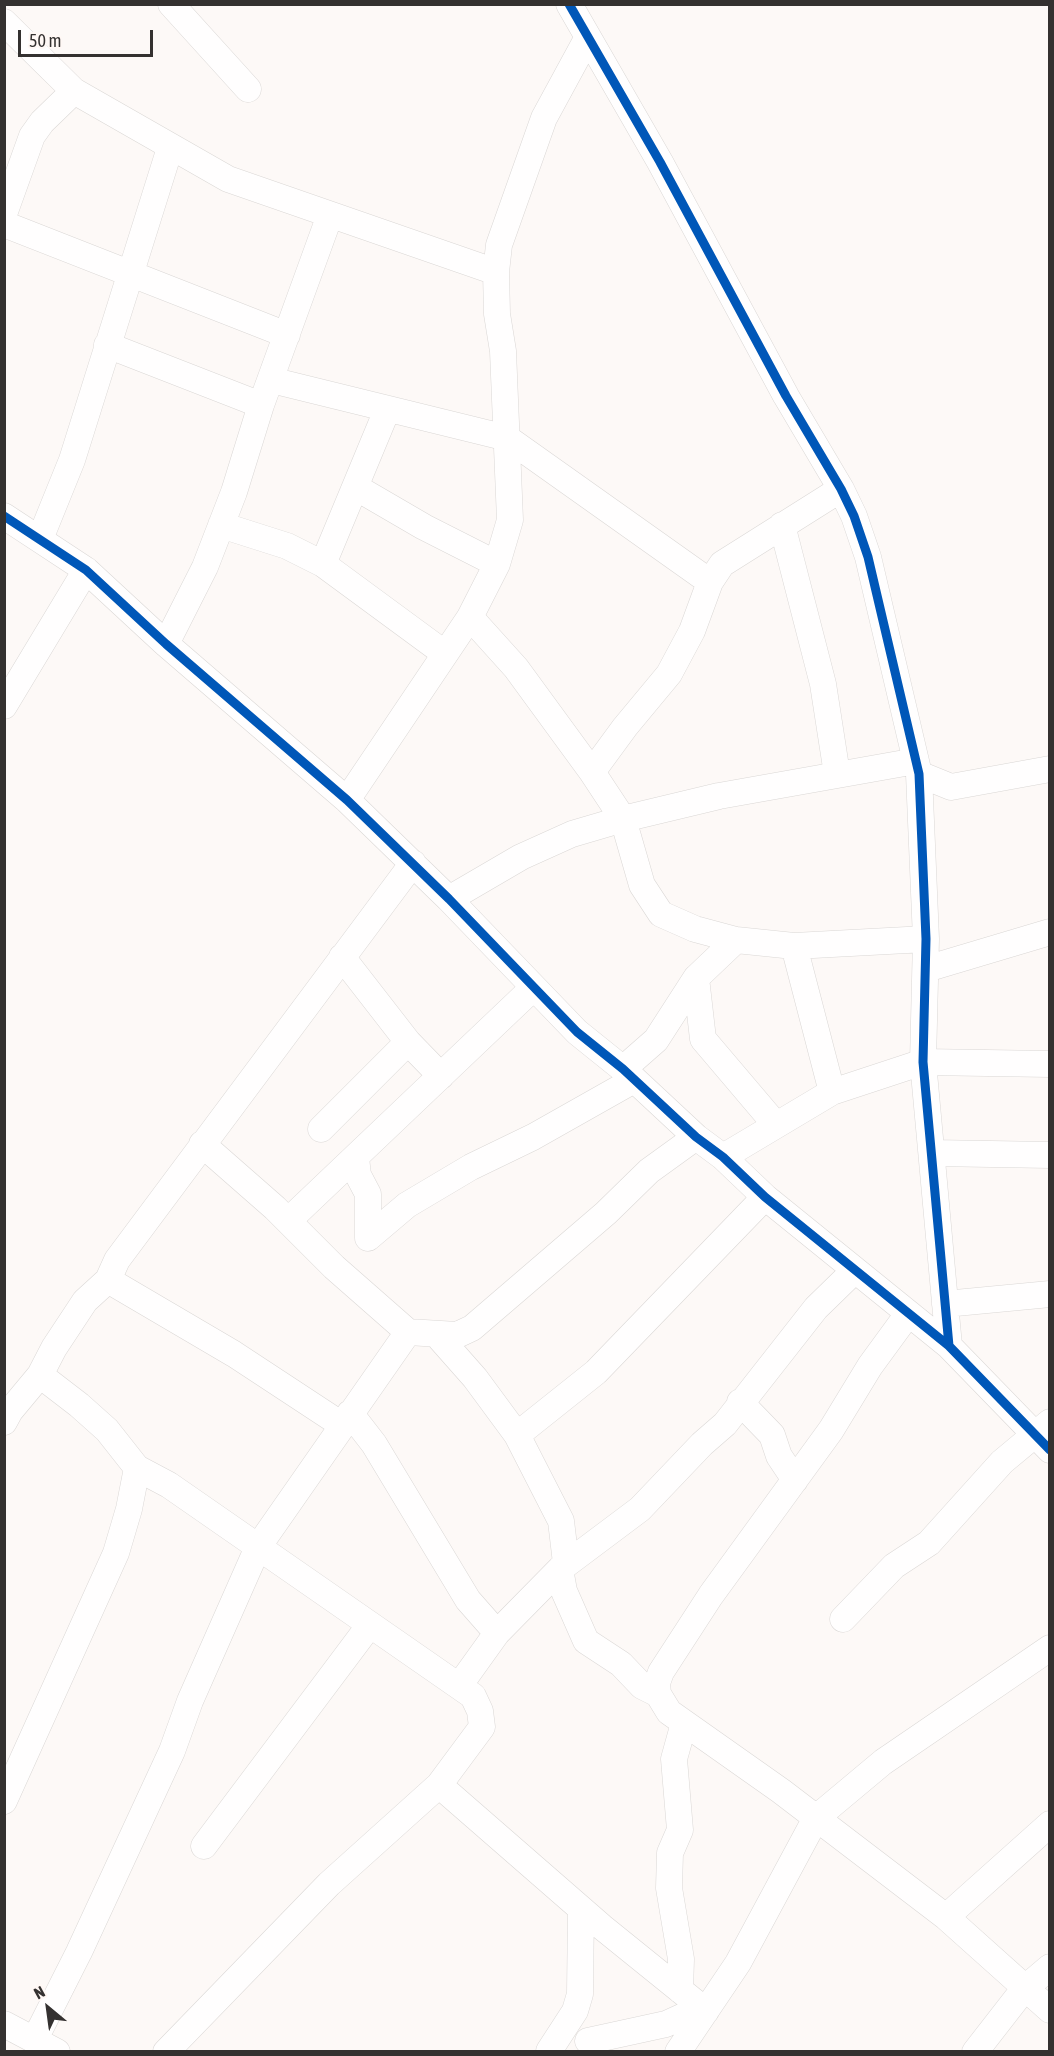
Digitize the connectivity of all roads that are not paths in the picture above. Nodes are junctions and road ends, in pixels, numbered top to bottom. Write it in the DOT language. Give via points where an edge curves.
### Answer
graph roads {
  1 [pos="171,4"];
  2 [pos="569,4"];
  3 [pos="4,22"];
  4 [pos="588,36"];
  5 [pos="49,68"];
  6 [pos="248,89"];
  7 [pos="74,91"];
  8 [pos="42,122"];
  9 [pos="170,148"];
  10 [pos="4,214"];
  11 [pos="330,215"];
  12 [pos="4,224"];
  13 [pos="130,272"];
  14 [pos="496,272"];
  15 [pos="287,335"];
  16 [pos="107,345"];
  17 [pos="272,380"];
  18 [pos="261,405"];
  19 [pos="387,410"];
  20 [pos="507,438"];
  21 [pos="357,488"];
  22 [pos="841,489"];
  23 [pos="4,516"];
  24 [pos="221,525"];
  25 [pos="782,525"];
  26 [pos="40,539"];
  27 [pos="323,564"];
  28 [pos="497,564"];
  29 [pos="86,570"];
  30 [pos="710,582"];
  31 [pos="470,617"];
  32 [pos="166,644"];
  33 [pos="444,653"];
  34 [pos="4,706"];
  35 [pos="917,767"];
  36 [pos="1050,769"];
  37 [pos="592,772"];
  38 [pos="837,774"];
  39 [pos="347,800"];
  40 [pos="623,819"];
  41 [pos="413,863"];
  42 [pos="449,899"];
  43 [pos="1050,932"];
  44 [pos="926,939"];
  45 [pos="736,940"];
  46 [pos="794,946"];
  47 [pos="342,957"];
  48 [pos="926,969"];
  49 [pos="696,978"];
  50 [pos="533,988"];
  51 [pos="408,1042"];
  52 [pos="923,1062"];
  53 [pos="1050,1064"];
  54 [pos="628,1075"];
  55 [pos="441,1076"];
  56 [pos="832,1092"];
  57 [pos="776,1125"];
  58 [pos="321,1129"];
  59 [pos="696,1137"];
  60 [pos="202,1144"];
  61 [pos="932,1153"];
  62 [pos="1050,1155"];
  63 [pos="723,1157"];
  64 [pos="356,1158"];
  65 [pos="765,1197"];
  66 [pos="288,1221"];
  67 [pos="368,1238"];
  68 [pos="334,1267"];
  69 [pos="854,1271"];
  70 [pos="108,1280"];
  71 [pos="1050,1294"];
  72 [pos="945,1304"];
  73 [pos="908,1314"];
  74 [pos="408,1332"];
  75 [pos="437,1335"];
  76 [pos="949,1346"];
  77 [pos="40,1375"];
  78 [pos="740,1402"];
  79 [pos="346,1419"];
  80 [pos="4,1422"];
  81 [pos="517,1435"];
  82 [pos="1044,1436"];
  83 [pos="137,1468"];
  84 [pos="795,1480"];
  85 [pos="258,1547"];
  86 [pos="563,1566"];
  87 [pos="843,1619"];
  88 [pos="369,1626"];
  89 [pos="497,1633"];
  90 [pos="1050,1648"];
  91 [pos="459,1686"];
  92 [pos="658,1694"];
  93 [pos="684,1723"];
  94 [pos="439,1785"];
  95 [pos="4,1801"];
  96 [pos="816,1818"];
  97 [pos="1050,1824"];
  98 [pos="204,1846"];
  99 [pos="581,1909"];
  100 [pos="946,1917"];
  101 [pos="602,1926"];
  102 [pos="582,1944"];
  103 [pos="1050,1967"];
  104 [pos="1024,1989"];
  105 [pos="680,1990"];
  106 [pos="704,2009"];
  107 [pos="1050,2010"];
  108 [pos="4,2024"];
  109 [pos="588,2041"];
  110 [pos="46,2045"];
  111 [pos="166,2052"];
  112 [pos="613,2052"];
  113 [pos="678,2052"];
  114 [pos="975,2052"];
  1 -- 6 [label="street"];
  2 -- 4 [label="street"];
  3 -- 5 [label="street"];
  4 -- 14 [label="street" via="544,118 499,245"];
  4 -- 22 [label="street"];
  5 -- 7 [label="street"];
  5 -- 8 [label="street"];
  7 -- 8 [label="street"];
  7 -- 9 [label="street"];
  8 -- 10 [label="street" via="32,136"];
  9 -- 11 [label="street" via="228,179"];
  9 -- 13 [label="street"];
  11 -- 14 [label="street"];
  11 -- 15 [label="street"];
  12 -- 13 [label="street"];
  13 -- 15 [label="street"];
  13 -- 16 [label="street"];
  14 -- 20 [label="street"];
  15 -- 17 [label="street"];
  16 -- 18 [label="street"];
  16 -- 26 [label="street" via="72,460"];
  17 -- 18 [label="street"];
  17 -- 19 [label="street"];
  18 -- 24 [label="street"];
  19 -- 20 [label="street"];
  19 -- 21 [label="street"];
  20 -- 28 [label="street" via="510,520"];
  20 -- 30 [label="street"];
  21 -- 27 [label="street"];
  21 -- 28 [label="street"];
  22 -- 25 [label="street"];
  22 -- 35 [label="street" via="868,557"];
  23 -- 26 [label="street"];
  24 -- 27 [label="street" via="287,546"];
  24 -- 32 [label="street" via="205,567"];
  25 -- 30 [label="street" via="722,564"];
  25 -- 38 [label="street" via="823,684"];
  26 -- 29 [label="street"];
  27 -- 33 [label="street"];
  28 -- 31 [label="street"];
  29 -- 32 [label="street"];
  29 -- 34 [label="street"];
  30 -- 37 [label="street" via="692,631 669,674"];
  31 -- 33 [label="street"];
  31 -- 37 [label="street" via="516,668"];
  32 -- 39 [label="street"];
  33 -- 39 [label="street"];
  35 -- 36 [label="street" via="951,787"];
  35 -- 38 [label="street"];
  35 -- 44 [label="street"];
  37 -- 40 [label="street"];
  38 -- 40 [label="street"];
  39 -- 41 [label="street"];
  40 -- 42 [label="street" via="573,834 521,857"];
  40 -- 45 [label="street" via="642,885 661,915"];
  41 -- 42 [label="street"];
  41 -- 47 [label="street"];
  42 -- 50 [label="street"];
  43 -- 48 [label="street"];
  44 -- 46 [label="street"];
  44 -- 48 [label="street"];
  45 -- 46 [label="street"];
  45 -- 49 [label="street"];
  46 -- 56 [label="street"];
  47 -- 51 [label="street"];
  47 -- 60 [label="street"];
  48 -- 52 [label="street"];
  49 -- 54 [label="street"];
  49 -- 57 [label="street" via="703,1039"];
  50 -- 54 [label="street"];
  50 -- 55 [label="street"];
  51 -- 55 [label="street"];
  51 -- 58 [label="street"];
  52 -- 53 [label="street"];
  52 -- 56 [label="street"];
  52 -- 61 [label="street"];
  54 -- 59 [label="street"];
  54 -- 67 [label="street" via="533,1137 416,1199"];
  55 -- 64 [label="street"];
  56 -- 57 [label="street"];
  57 -- 63 [label="street"];
  59 -- 63 [label="street"];
  59 -- 75 [label="street" via="649,1171 472,1328 456,1335"];
  60 -- 66 [label="street"];
  60 -- 70 [label="street" via="117,1260"];
  61 -- 62 [label="street"];
  61 -- 72 [label="street"];
  63 -- 65 [label="street"];
  64 -- 66 [label="street"];
  64 -- 67 [label="street" via="358,1175 368,1194"];
  65 -- 69 [label="street"];
  65 -- 81 [label="street" via="596,1372"];
  66 -- 68 [label="street"];
  67 -- 68 [label="street"];
  68 -- 74 [label="street"];
  69 -- 73 [label="street"];
  69 -- 78 [label="street" via="816,1308"];
  70 -- 77 [label="street" via="85,1301"];
  70 -- 79 [label="street"];
  71 -- 72 [label="street"];
  72 -- 76 [label="street"];
  73 -- 76 [label="street"];
  73 -- 84 [label="street"];
  74 -- 75 [label="street"];
  74 -- 79 [label="street"];
  75 -- 81 [label="street"];
  76 -- 82 [label="street"];
  77 -- 80 [label="street"];
  77 -- 83 [label="street" via="107,1430"];
  78 -- 84 [label="street" via="772,1435 779,1456"];
  78 -- 86 [label="street" via="725,1424 640,1509"];
  79 -- 85 [label="street"];
  79 -- 89 [label="street" via="374,1444 468,1600"];
  81 -- 86 [label="street" via="561,1521"];
  82 -- 87 [label="street" via="1002,1462 929,1544 894,1566"];
  83 -- 85 [label="street" via="169,1485"];
  83 -- 95 [label="street" via="116,1553"];
  84 -- 92 [label="street" via="717,1586 661,1672"];
  85 -- 88 [label="street"];
  85 -- 110 [label="street" via="172,1751 80,1952"];
  86 -- 89 [label="street"];
  86 -- 92 [label="street" via="564,1591 586,1641 621,1664 642,1686"];
  88 -- 91 [label="street"];
  88 -- 98 [label="street"];
  89 -- 91 [label="street"];
  90 -- 96 [label="street" via="883,1762"];
  91 -- 94 [label="street" via="472,1696 480,1710 482,1727"];
  92 -- 93 [label="street" via="669,1712"];
  93 -- 96 [label="street"];
  93 -- 105 [label="street" via="674,1760 680,1830 670,1853 669,1888 681,1959"];
  94 -- 99 [label="street"];
  94 -- 111 [label="street" via="329,1884"];
  96 -- 100 [label="street"];
  96 -- 106 [label="street" via="738,1963"];
  97 -- 100 [label="street"];
  99 -- 101 [label="street"];
  99 -- 102 [label="street"];
  100 -- 104 [label="street"];
  101 -- 102 [label="street"];
  101 -- 105 [label="street"];
  102 -- 109 [label="street" via="580,1994 575,2011 549,2052"];
  103 -- 104 [label="street"];
  104 -- 107 [label="street"];
  104 -- 114 [label="street"];
  105 -- 106 [label="street"];
  106 -- 109 [label="street" via="666,2024"];
  106 -- 113 [label="street"];
  108 -- 110 [label="street"];
  109 -- 112 [label="street"];
}
